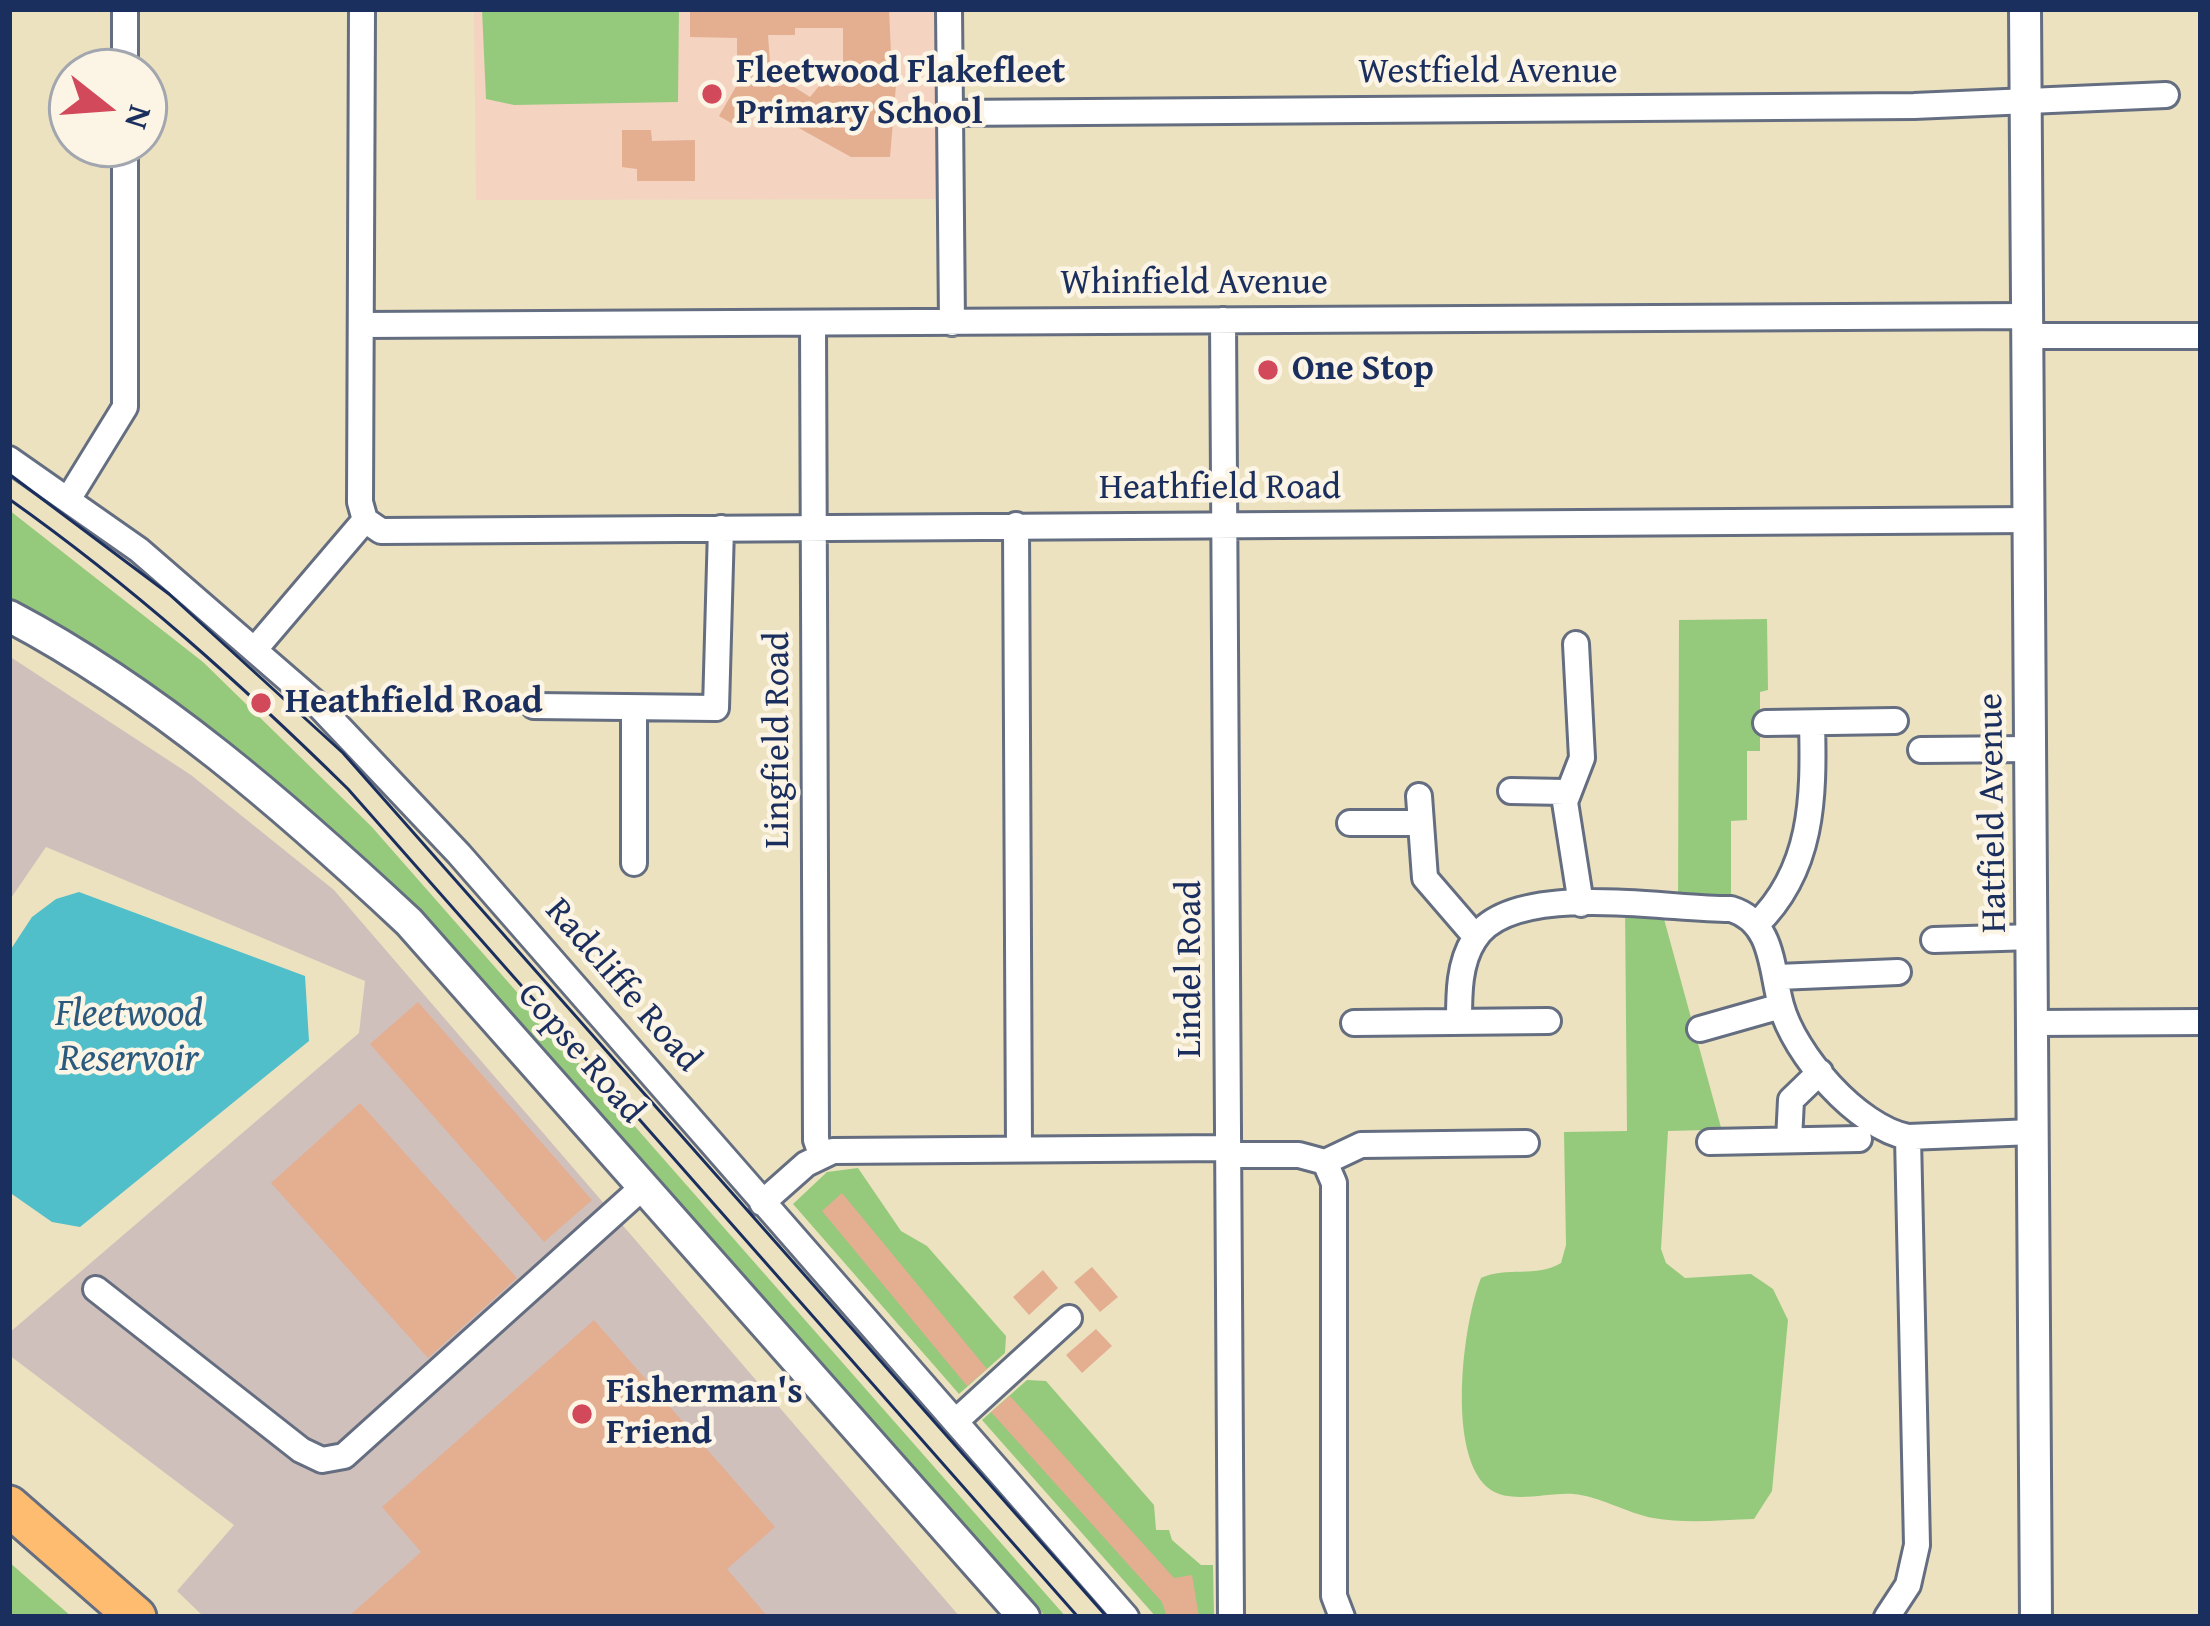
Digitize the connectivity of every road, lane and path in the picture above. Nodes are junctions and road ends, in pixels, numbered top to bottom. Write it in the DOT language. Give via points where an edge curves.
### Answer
graph roads {
  1 [pos="125,9"];
  2 [pos="362,9"];
  3 [pos="949,9"];
  4 [pos="2025,9"];
  5 [pos="125,48"];
  6 [pos="2166,94"];
  7 [pos="2026,101"];
  8 [pos="950,113"];
  9 [pos="125,168"];
  10 [pos="1223,320"];
  11 [pos="952,322"];
  12 [pos="813,324"];
  13 [pos="361,325"];
  14 [pos="2027,326"];
  15 [pos="2201,336"];
  16 [pos="9,459"];
  17 [pos="69,498"];
  18 [pos="365,520"];
  19 [pos="2031,520"];
  20 [pos="1016,525"];
  21 [pos="814,526"];
  22 [pos="1224,526"];
  23 [pos="721,528"];
  24 [pos="9,616"];
  25 [pos="1576,644"];
  26 [pos="256,648"];
  27 [pos="533,706"];
  28 [pos="634,708"];
  29 [pos="1895,721"];
  30 [pos="1766,723"];
  31 [pos="1812,723"];
  32 [pos="2032,749"];
  33 [pos="1921,750"];
  34 [pos="1511,791"];
  35 [pos="1565,792"];
  36 [pos="1419,796"];
  37 [pos="1350,823"];
  38 [pos="1420,823"];
  39 [pos="634,863"];
  40 [pos="1581,904"];
  41 [pos="1756,925"];
  42 [pos="1475,936"];
  43 [pos="2034,938"];
  44 [pos="1934,940"];
  45 [pos="1898,972"];
  46 [pos="1778,977"];
  47 [pos="1781,1006"];
  48 [pos="1459,1021"];
  49 [pos="1548,1021"];
  50 [pos="2035,1022"];
  51 [pos="2201,1022"];
  52 [pos="1354,1023"];
  53 [pos="1700,1029"];
  54 [pos="1820,1072"];
  55 [pos="2033,1132"];
  56 [pos="1908,1137"];
  57 [pos="1859,1138"];
  58 [pos="1789,1140"];
  59 [pos="1710,1142"];
  60 [pos="1526,1143"];
  61 [pos="1019,1149"];
  62 [pos="1228,1151"];
  63 [pos="821,1154"];
  64 [pos="1325,1162"];
  65 [pos="644,1186"];
  66 [pos="762,1203"];
  67 [pos="96,1289"];
  68 [pos="1069,1318"];
  69 [pos="956,1420"];
  70 [pos="9,1506"];
  71 [pos="136,1617"];
  72 [pos="1024,1617"];
  73 [pos="1126,1617"];
  74 [pos="1231,1617"];
  75 [pos="1342,1617"];
  76 [pos="1887,1617"];
  77 [pos="2036,1617"];
  1 -- 5 [label="street"];
  2 -- 13 [label="street"];
  3 -- 8 [label="street"];
  4 -- 7 [label="street, Hatfield Avenue"];
  6 -- 7 [label="street, Westfield Avenue"];
  7 -- 8 [label="street, Westfield Avenue"];
  7 -- 14 [label="street, Hatfield Avenue"];
  8 -- 11 [label="street"];
  9 -- 17 [label="street" via="125,407"];
  10 -- 11 [label="street, Whinfield Avenue"];
  10 -- 14 [label="street, Whinfield Avenue"];
  10 -- 22 [label="street, Lindel Road"];
  11 -- 12 [label="street, Whinfield Avenue"];
  12 -- 13 [label="street, Whinfield Avenue"];
  12 -- 21 [label="street, Lingfield Road"];
  13 -- 18 [label="street"];
  14 -- 15 [label="street, Whinfield Avenue"];
  14 -- 19 [label="street, Hatfield Avenue"];
  16 -- 17 [label="street, Radcliffe Road"];
  17 -- 26 [label="street, Radcliffe Road"];
  18 -- 23 [label="street, Heathfield Road" via="381,531"];
  18 -- 26 [label="street"];
  19 -- 22 [label="street, Heathfield Road"];
  19 -- 32 [label="street, Hatfield Avenue"];
  20 -- 21 [label="street, Heathfield Road"];
  20 -- 22 [label="street, Heathfield Road"];
  20 -- 61 [label="street"];
  21 -- 23 [label="street, Heathfield Road"];
  21 -- 63 [label="street, Lingfield Road"];
  22 -- 62 [label="street, Lindel Road"];
  23 -- 28 [label="street" via="716,708"];
  24 -- 65 [label="street, Copse Road" via="101,672 307,827 409,922"];
  25 -- 35 [label="street" via="1582,758"];
  26 -- 66 [label="street, Radcliffe Road" via="459,854"];
  27 -- 28 [label="street"];
  28 -- 39 [label="street"];
  29 -- 31 [label="street"];
  30 -- 31 [label="street"];
  31 -- 41 [label="street" via="1808,833 1782,900"];
  32 -- 33 [label="street"];
  32 -- 43 [label="street, Hatfield Avenue"];
  34 -- 35 [label="street"];
  35 -- 40 [label="street"];
  36 -- 38 [label="street"];
  37 -- 38 [label="street"];
  38 -- 42 [label="street" via="1425,878"];
  40 -- 41 [label="street" via="1731,909"];
  40 -- 42 [label="street" via="1520,906"];
  41 -- 46 [label="street"];
  42 -- 48 [label="street" via="1462,972"];
  43 -- 44 [label="street"];
  43 -- 50 [label="street, Hatfield Avenue"];
  45 -- 46 [label="street"];
  46 -- 47 [label="street"];
  47 -- 53 [label="street"];
  47 -- 54 [label="street"];
  48 -- 49 [label="street"];
  48 -- 52 [label="street"];
  50 -- 51 [label="street"];
  50 -- 55 [label="street, Hatfield Avenue"];
  54 -- 56 [label="street" via="1864,1119"];
  54 -- 58 [label="street" via="1791,1100"];
  55 -- 56 [label="street"];
  55 -- 77 [label="street, Hatfield Avenue"];
  56 -- 76 [label="street" via="1917,1545 1908,1585"];
  57 -- 58 [label="street"];
  58 -- 59 [label="street"];
  60 -- 64 [label="street" via="1361,1144"];
  61 -- 62 [label="street"];
  61 -- 63 [label="street"];
  62 -- 64 [label="street"];
  62 -- 74 [label="street, Lindel Road"];
  63 -- 66 [label="street"];
  64 -- 75 [label="street" via="1334,1183 1334,1596"];
  65 -- 67 [label="street" via="344,1456 322,1460 302,1450"];
  65 -- 72 [label="street, Copse Road"];
  66 -- 69 [label="street, Radcliffe Road"];
  68 -- 69 [label="street"];
  69 -- 73 [label="street, Radcliffe Road"];
  70 -- 71 [label="highway"];
}
